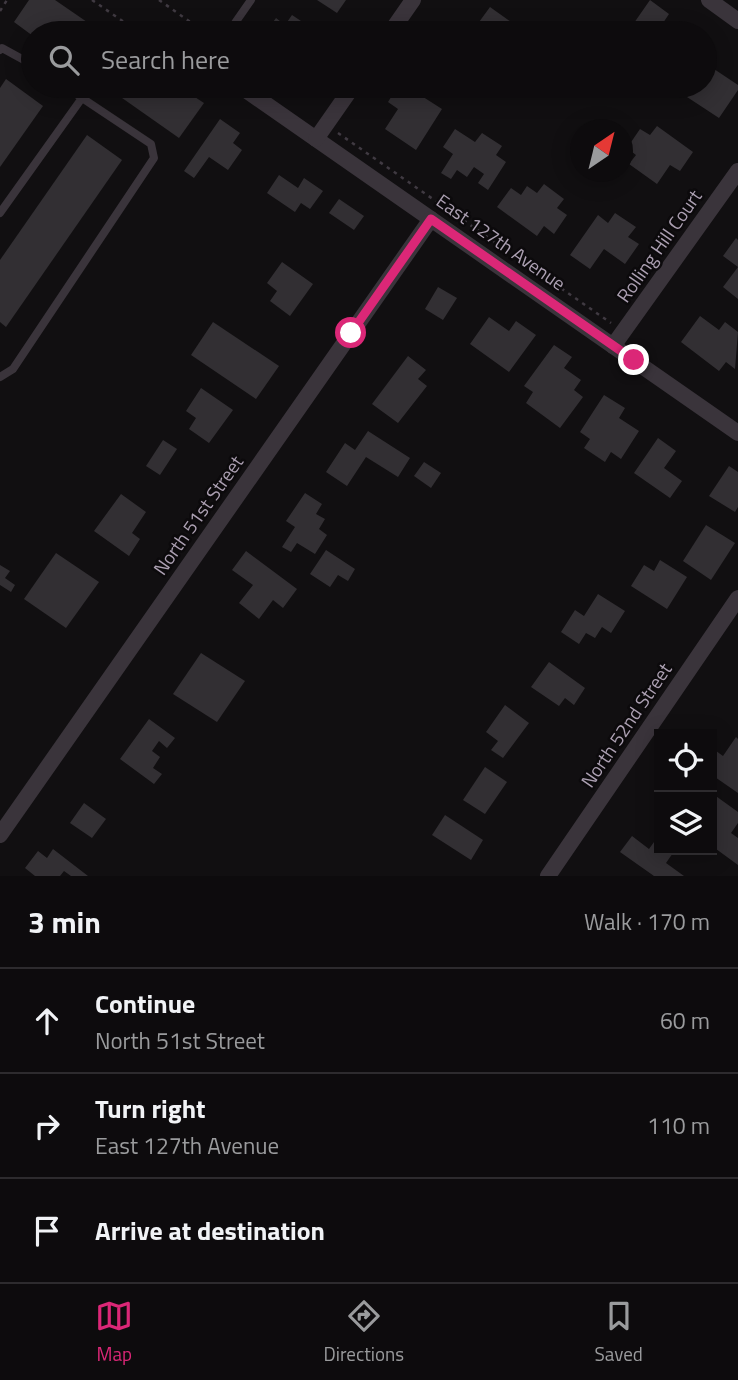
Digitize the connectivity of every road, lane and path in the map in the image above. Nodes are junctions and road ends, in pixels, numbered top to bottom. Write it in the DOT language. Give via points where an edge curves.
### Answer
graph roads {
  1 [pos="7,0"];
  2 [pos="92,0"];
  3 [pos="159,0"];
  4 [pos="250,0"];
  5 [pos="413,0"];
  6 [pos="709,0"];
  7 [pos="0,10"];
  8 [pos="738,20"];
  9 [pos="123,21"];
  10 [pos="189,21"];
  11 [pos="236,21"];
  12 [pos="398,21"];
  13 [pos="1,49"];
  14 [pos="21,56"];
  15 [pos="82,98"];
  16 [pos="257,98"];
  17 [pos="344,98"];
  18 [pos="326,124"];
  19 [pos="316,139"];
  20 [pos="738,171"];
  21 [pos="0,213"];
  22 [pos="431,219"];
  23 [pos="624,332"];
  24 [pos="613,346"];
  25 [pos="0,377"];
  26 [pos="738,433"];
  27 [pos="738,598"];
  28 [pos="0,835"];
  29 [pos="548,876"];
  1 -- 7 [label="path"];
  2 -- 9 [label="path"];
  3 -- 10 [label="path"];
  4 -- 11 [label="lane"];
  5 -- 12 [label="street"];
  6 -- 8 [label="street"];
  13 -- 14 [label="lane"];
  15 -- 21 [label="lane"];
  15 -- 25 [label="lane" via="150,144 154,159 13,369"];
  16 -- 19 [label="street, East 127th Avenue"];
  17 -- 18 [label="street"];
  18 -- 19 [label="street"];
  18 -- 23 [label="path"];
  19 -- 22 [label="street, East 127th Avenue"];
  20 -- 23 [label="street, Rolling Hill Court"];
  22 -- 24 [label="street, East 127th Avenue"];
  22 -- 28 [label="street, North 51st Street"];
  23 -- 24 [label="street, Rolling Hill Court"];
  24 -- 26 [label="street, East 127th Avenue"];
  27 -- 29 [label="street, North 52nd Street"];
}
